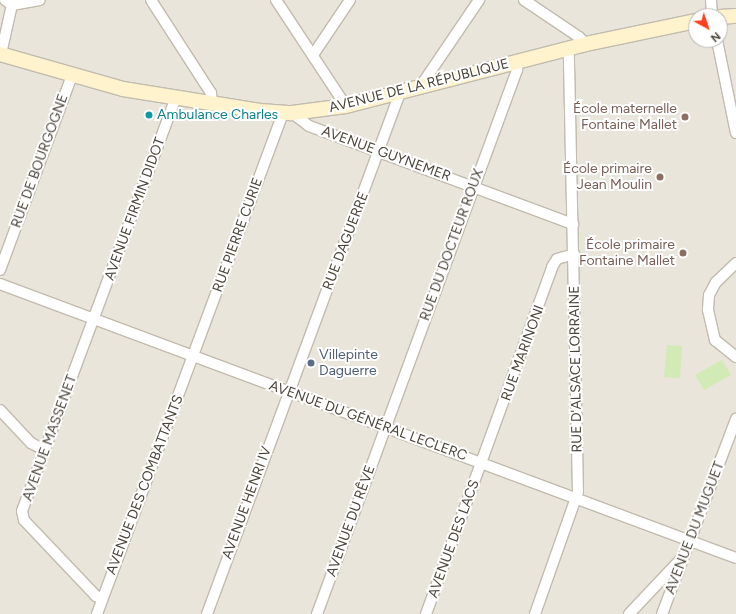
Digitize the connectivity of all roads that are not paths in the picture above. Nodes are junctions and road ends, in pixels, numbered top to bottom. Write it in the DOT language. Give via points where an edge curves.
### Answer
graph roads {
  1 [pos="40,0"];
  2 [pos="151,0"];
  3 [pos="276,0"];
  4 [pos="350,0"];
  5 [pos="479,0"];
  6 [pos="524,0"];
  7 [pos="10,2"];
  8 [pos="688,23"];
  9 [pos="586,44"];
  10 [pos="569,48"];
  11 [pos="719,48"];
  12 [pos="1,54"];
  13 [pos="313,54"];
  14 [pos="518,61"];
  15 [pos="72,75"];
  16 [pos="422,84"];
  17 [pos="402,90"];
  18 [pos="176,98"];
  19 [pos="212,103"];
  20 [pos="346,106"];
  21 [pos="288,113"];
  22 [pos="736,133"];
  23 [pos="380,152"];
  24 [pos="474,187"];
  25 [pos="573,224"];
  26 [pos="574,254"];
  27 [pos="736,263"];
  28 [pos="0,270"];
  29 [pos="0,284"];
  30 [pos="94,319"];
  31 [pos="193,356"];
  32 [pos="736,357"];
  33 [pos="289,392"];
  34 [pos="0,410"];
  35 [pos="736,419"];
  36 [pos="385,429"];
  37 [pos="45,450"];
  38 [pos="482,463"];
  39 [pos="577,499"];
  40 [pos="691,541"];
  41 [pos="683,557"];
  42 [pos="736,558"];
  43 [pos="102,599"];
  44 [pos="97,614"];
  45 [pos="207,614"];
  46 [pos="316,614"];
  47 [pos="426,614"];
  48 [pos="535,614"];
  49 [pos="629,614"];
  50 [pos="662,614"];
  1 -- 7 [label="street"];
  2 -- 19 [label="street" via="211,93"];
  3 -- 13 [label="street"];
  4 -- 13 [label="street"];
  5 -- 16 [label="street"];
  6 -- 9 [label="street"];
  7 -- 12 [label="street"];
  8 -- 9 [label="street, AVENUE DE LA RÉPUBLIQUE"];
  9 -- 10 [label="street, AVENUE DE LA RÉPUBLIQUE"];
  10 -- 14 [label="street, AVENUE DE LA RÉPUBLIQUE"];
  10 -- 25 [label="street, RUE D'ALSACE LORRAINE"];
  11 -- 22 [label="street"];
  12 -- 15 [label="street, AVENUE DE LA RÉPUBLIQUE"];
  13 -- 20 [label="street"];
  14 -- 16 [label="street, AVENUE DE LA RÉPUBLIQUE"];
  14 -- 24 [label="street, RUE DU DOCTEUR ROUX"];
  15 -- 18 [label="street, AVENUE DE LA RÉPUBLIQUE" via="123,89"];
  15 -- 28 [label="street, RUE DE BOURGOGNE"];
  16 -- 17 [label="street, AVENUE DE LA RÉPUBLIQUE"];
  17 -- 20 [label="street, AVENUE DE LA RÉPUBLIQUE"];
  17 -- 23 [label="street, RUE DAGUERRE"];
  18 -- 19 [label="street, AVENUE DE LA RÉPUBLIQUE"];
  18 -- 30 [label="street, AVENUE FIRMIN DIDOT"];
  19 -- 21 [label="street, AVENUE DE LA RÉPUBLIQUE"];
  20 -- 21 [label="street, AVENUE DE LA RÉPUBLIQUE"];
  21 -- 23 [label="street, AVENUE GUYNEMER" via="309,126"];
  21 -- 31 [label="street, RUE PIERRE CURIE"];
  23 -- 24 [label="street, AVENUE GUYNEMER"];
  23 -- 33 [label="street, RUE DAGUERRE"];
  24 -- 25 [label="street, AVENUE GUYNEMER"];
  24 -- 36 [label="street, RUE DU DOCTEUR ROUX"];
  25 -- 26 [label="street, RUE D'ALSACE LORRAINE"];
  26 -- 38 [label="street, RUE MARINONI" via="557,260 552,267"];
  26 -- 39 [label="street, RUE D'ALSACE LORRAINE"];
  27 -- 32 [label="street" via="716,282 709,295 708,310 715,340"];
  29 -- 30 [label="street, AVENUE DU GÉNÉRAL LECLERC"];
  30 -- 31 [label="street, AVENUE DU GÉNÉRAL LECLERC"];
  30 -- 37 [label="street, AVENUE MASSENET"];
  31 -- 33 [label="street, AVENUE DU GÉNÉRAL LECLERC"];
  31 -- 43 [label="street, AVENUE DES COMBATTANTS"];
  33 -- 36 [label="street, AVENUE DU GÉNÉRAL LECLERC"];
  33 -- 45 [label="street, AVENUE HENRI IV"];
  34 -- 37 [label="street" via="31,443"];
  35 -- 40 [label="street, AVENUE DU MUGUET"];
  36 -- 38 [label="street, AVENUE DU GÉNÉRAL LECLERC"];
  36 -- 46 [label="street, AVENUE DU RÊVE"];
  37 -- 43 [label="street, AVENUE MASSENET" via="22,512 24,520 96,596"];
  38 -- 39 [label="street, AVENUE DU GÉNÉRAL LECLERC"];
  38 -- 47 [label="street, AVENUE DES LACS"];
  39 -- 40 [label="street, AVENUE DU GÉNÉRAL LECLERC"];
  39 -- 48 [label="street"];
  40 -- 41 [label="street, AVENUE DU MUGUET"];
  40 -- 42 [label="street, AVENUE DU GÉNÉRAL LECLERC"];
  41 -- 49 [label="street"];
  41 -- 50 [label="street, AVENUE DU MUGUET"];
  43 -- 44 [label="street, AVENUE DES COMBATTANTS"];
}
